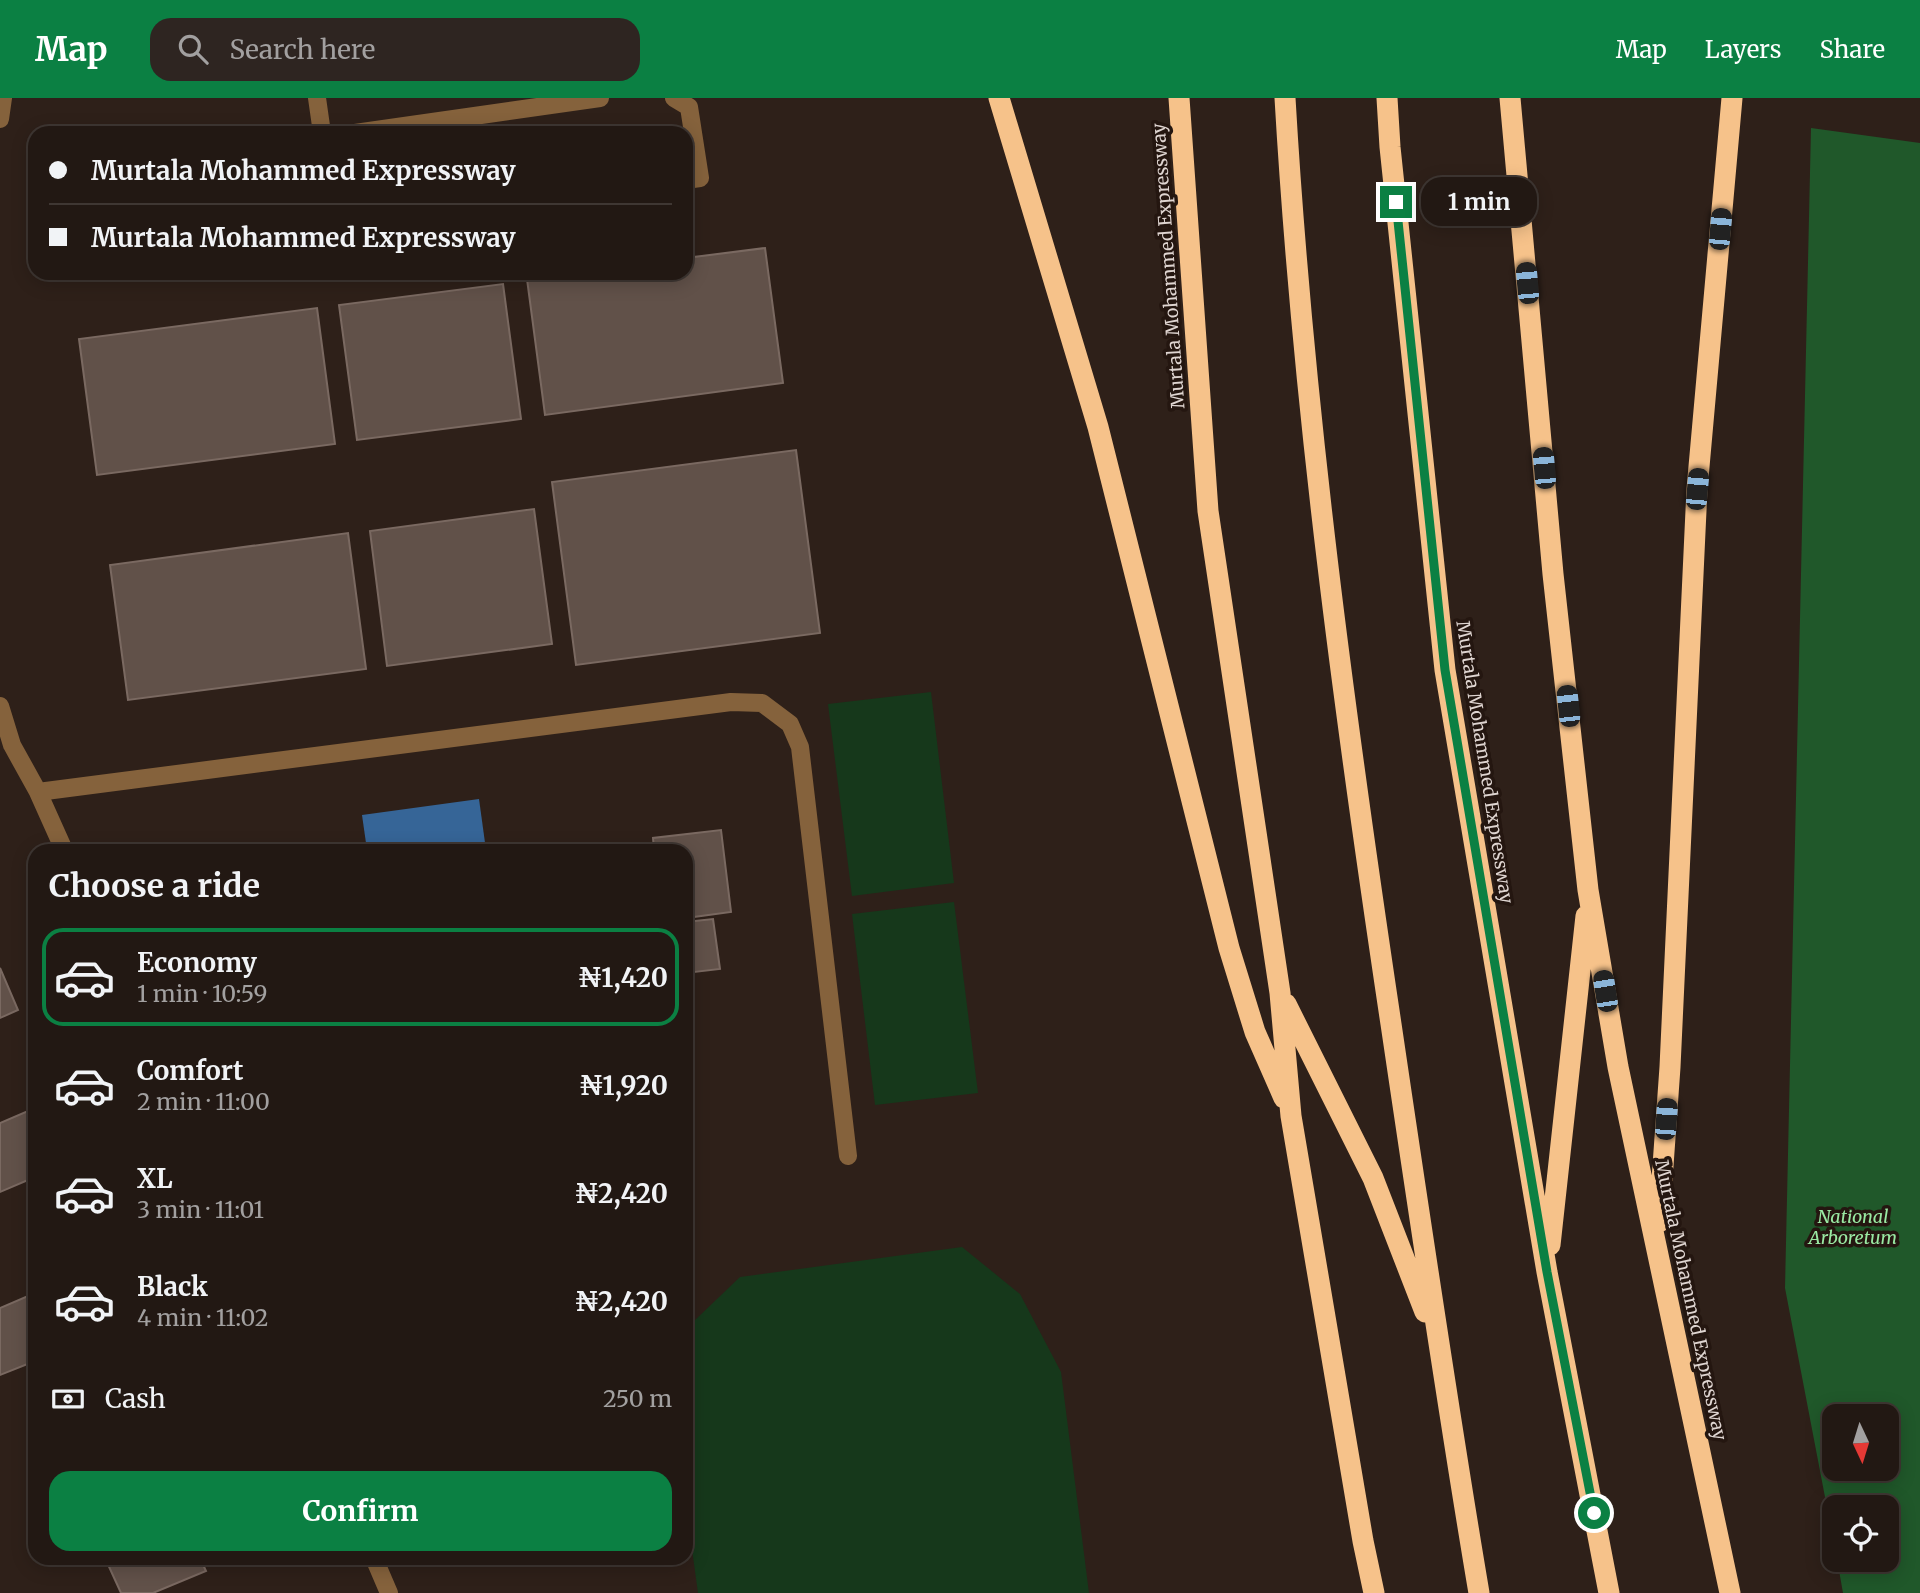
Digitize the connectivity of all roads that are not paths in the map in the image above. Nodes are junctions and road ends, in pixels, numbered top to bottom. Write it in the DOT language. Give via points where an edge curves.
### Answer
graph roads {
  1 [pos="3,98"];
  2 [pos="317,98"];
  3 [pos="600,98"];
  4 [pos="674,98"];
  5 [pos="999,98"];
  6 [pos="1179,98"];
  7 [pos="1285,98"];
  8 [pos="1387,98"];
  9 [pos="1510,98"];
  10 [pos="1732,98"];
  11 [pos="0,119"];
  12 [pos="321,126"];
  13 [pos="404,126"];
  14 [pos="693,126"];
  15 [pos="693,128"];
  16 [pos="693,179"];
  17 [pos="0,706"];
  18 [pos="6,745"];
  19 [pos="38,792"];
  20 [pos="61,844"];
  21 [pos="1588,890"];
  22 [pos="1280,993"];
  23 [pos="1292,1116"];
  24 [pos="849,1156"];
  25 [pos="1657,1248"];
  26 [pos="1547,1272"];
  27 [pos="1439,1346"];
  28 [pos="377,1565"];
  29 [pos="389,1593"];
  30 [pos="1374,1593"];
  31 [pos="1479,1593"];
  32 [pos="1609,1593"];
  33 [pos="1730,1593"];
  1 -- 11 [label="lane"];
  2 -- 12 [label="lane"];
  3 -- 13 [label="lane"];
  4 -- 14 [label="lane" via="690,107"];
  5 -- 23 [label="highway" via="1098,427 1229,948 1255,1032"];
  6 -- 22 [label="highway, Murtala Mohammed Expressway" via="1208,511"];
  7 -- 27 [label="highway" via="1294,247 1338,656"];
  8 -- 26 [label="highway, Murtala Mohammed Expressway" via="1445,670"];
  9 -- 21 [label="highway, Murtala Mohammed Expressway" via="1553,574"];
  10 -- 25 [label="highway" via="1697,489"];
  15 -- 16 [label="lane" via="700,178"];
  17 -- 18 [label="lane"];
  18 -- 19 [label="lane"];
  19 -- 20 [label="lane"];
  19 -- 24 [label="lane" via="731,702 762,703 790,724 800,747"];
  21 -- 25 [label="highway, Murtala Mohammed Expressway" via="1618,1067"];
  21 -- 26 [label="highway"];
  22 -- 23 [label="highway, Murtala Mohammed Expressway"];
  22 -- 27 [label="highway" via="1373,1178"];
  23 -- 30 [label="highway, Murtala Mohammed Expressway"];
  25 -- 33 [label="highway, Murtala Mohammed Expressway"];
  26 -- 32 [label="highway, Murtala Mohammed Expressway"];
  27 -- 31 [label="highway"];
  28 -- 29 [label="lane"];
}
